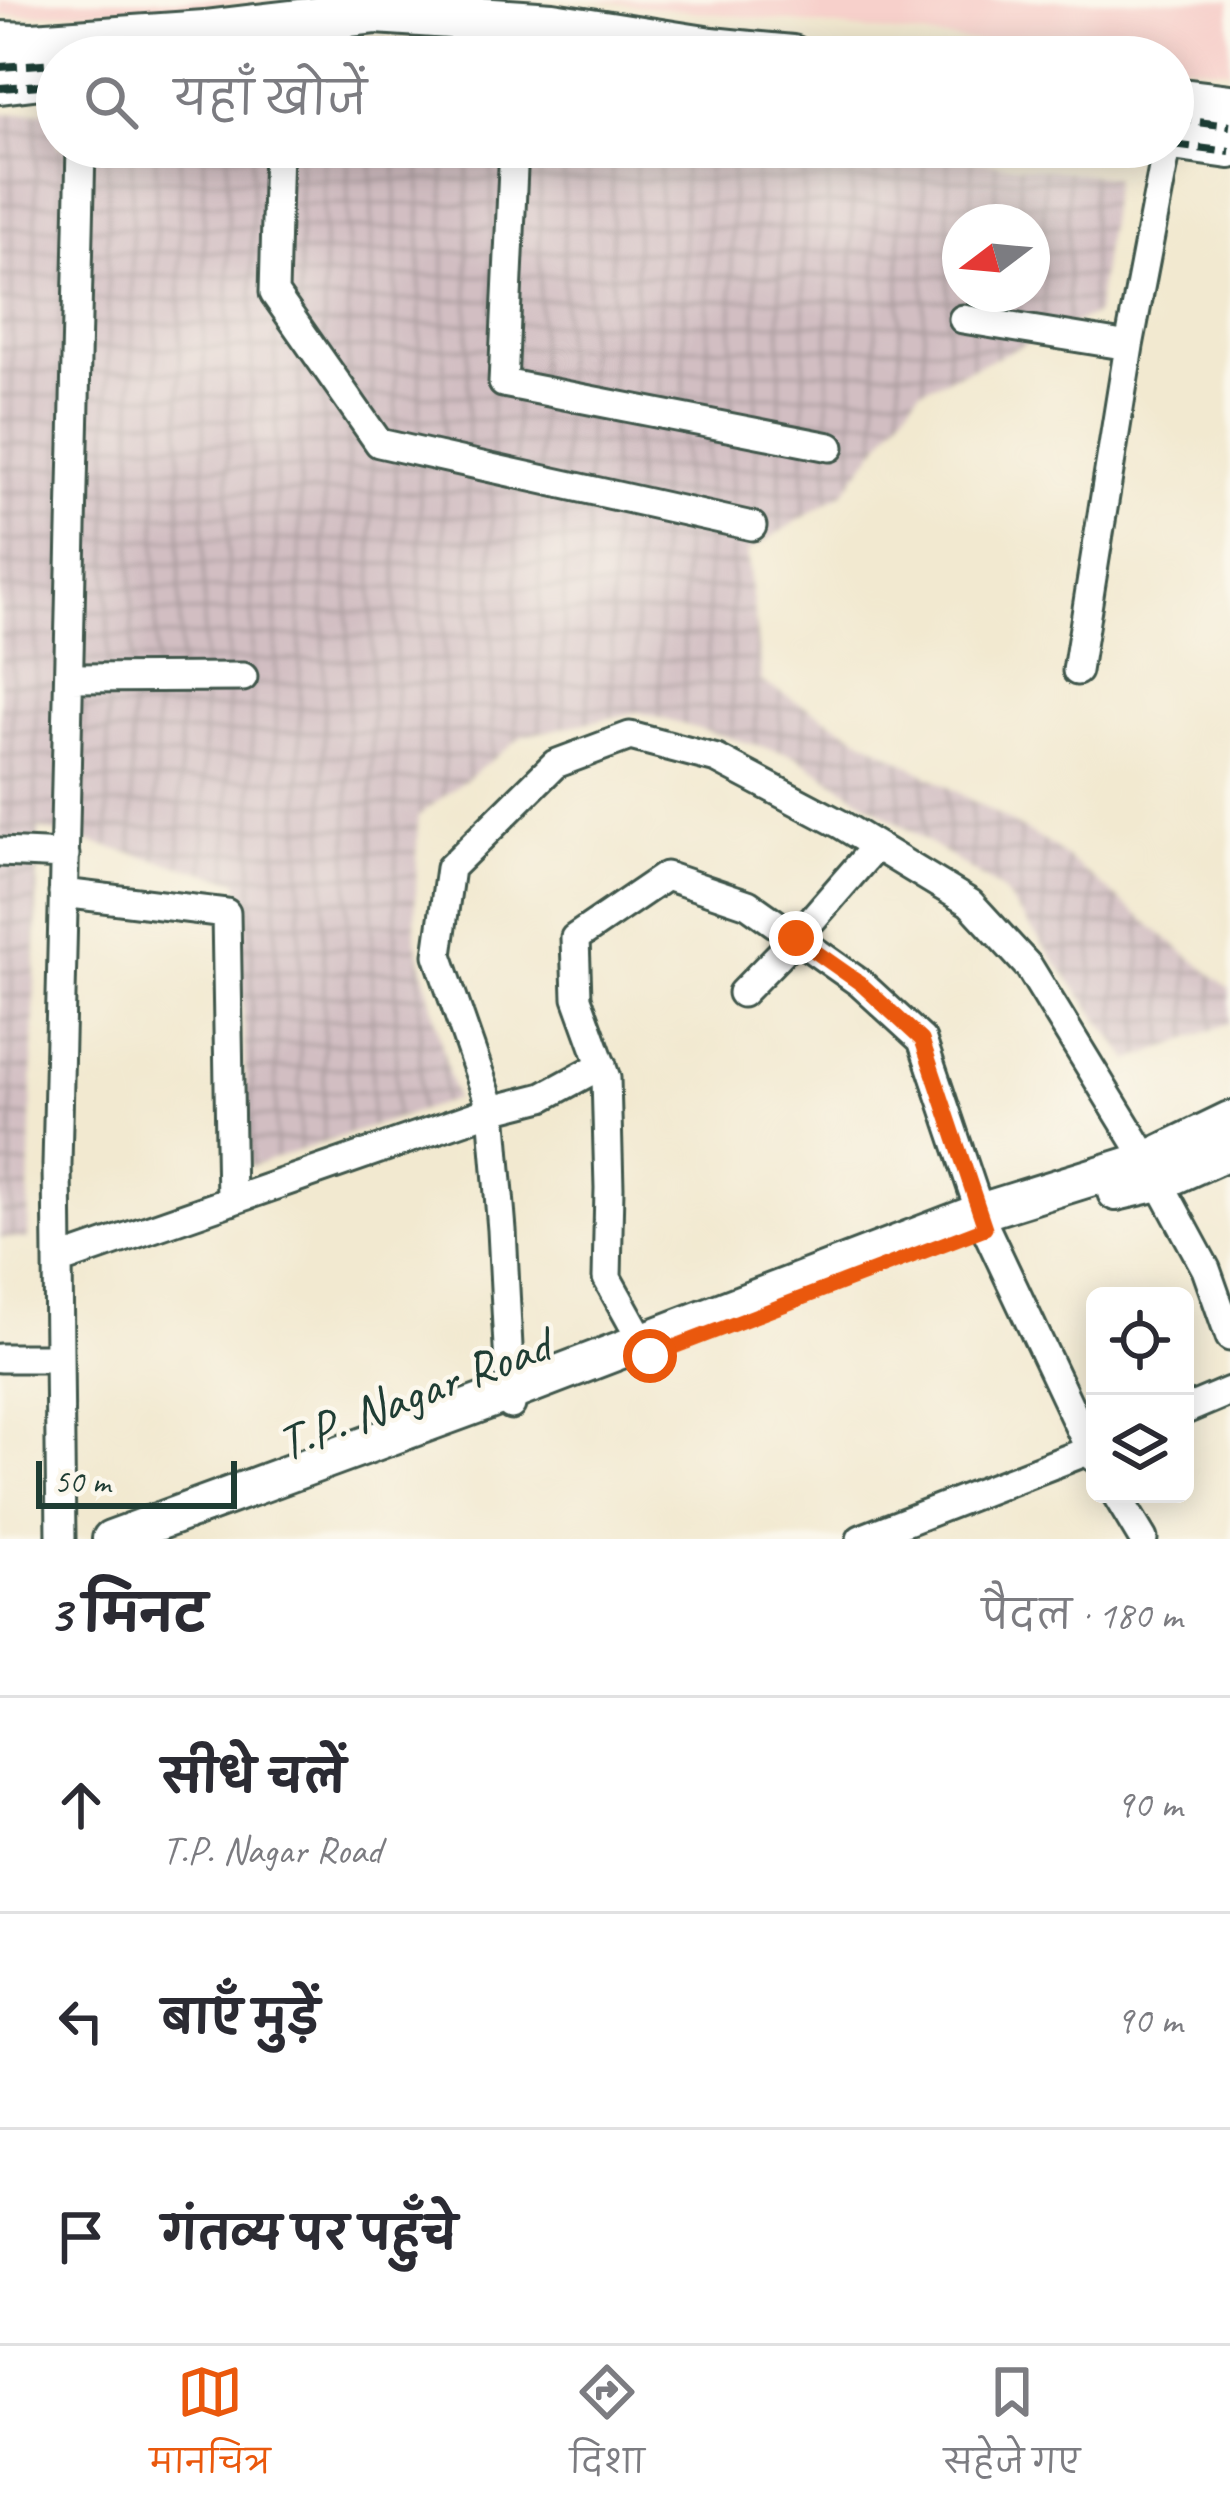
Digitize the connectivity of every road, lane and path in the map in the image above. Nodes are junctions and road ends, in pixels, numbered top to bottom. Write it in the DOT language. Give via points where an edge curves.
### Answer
graph roads {
  1 [pos="305,25"];
  2 [pos="148,36"];
  3 [pos="628,36"];
  4 [pos="0,43"];
  5 [pos="36,44"];
  6 [pos="36,78"];
  7 [pos="0,82"];
  8 [pos="1194,102"];
  9 [pos="1230,106"];
  10 [pos="1194,142"];
  11 [pos="1230,147"];
  12 [pos="81,168"];
  13 [pos="277,168"];
  14 [pos="513,168"];
  15 [pos="1163,168"];
  16 [pos="963,319"];
  17 [pos="1129,346"];
  18 [pos="830,447"];
  19 [pos="752,526"];
  20 [pos="1077,671"];
  21 [pos="243,676"];
  22 [pos="69,678"];
  23 [pos="876,846"];
  24 [pos="0,852"];
  25 [pos="65,855"];
  26 [pos="64,893"];
  27 [pos="796,938"];
  28 [pos="742,993"];
  29 [pos="602,1065"];
  30 [pos="492,1110"];
  31 [pos="1230,1120"];
  32 [pos="1230,1150"];
  33 [pos="1154,1171"];
  34 [pos="231,1201"];
  35 [pos="982,1220"];
  36 [pos="58,1261"];
  37 [pos="1218,1273"];
  38 [pos="1230,1337"];
  39 [pos="642,1341"];
  40 [pos="0,1358"];
  41 [pos="59,1358"];
  42 [pos="1230,1390"];
  43 [pos="511,1401"];
  44 [pos="1194,1405"];
  45 [pos="1086,1437"];
  46 [pos="1086,1455"];
  47 [pos="1121,1503"];
  48 [pos="1137,1529"];
  49 [pos="61,1539"];
  50 [pos="111,1539"];
  51 [pos="174,1539"];
  52 [pos="861,1539"];
  53 [pos="1108,1539"];
  1 -- 2 [label="main road"];
  1 -- 3 [label="main road" via="376,12"];
  4 -- 5 [label="main road"];
  6 -- 7 [label="main road"];
  8 -- 9 [label="main road"];
  10 -- 11 [label="main road"];
  12 -- 22 [label="street"];
  13 -- 19 [label="street" via="274,293 379,443"];
  14 -- 18 [label="street" via="503,383"];
  15 -- 17 [label="street"];
  16 -- 17 [label="street"];
  17 -- 20 [label="street"];
  21 -- 22 [label="street"];
  22 -- 25 [label="street"];
  23 -- 27 [label="street"];
  23 -- 30 [label="street" via="717,759 630,736 556,764 451,868 438,955"];
  23 -- 33 [label="street" via="970,903 1029,967"];
  24 -- 25 [label="street"];
  25 -- 26 [label="street"];
  26 -- 34 [label="street" via="226,913"];
  26 -- 36 [label="street"];
  27 -- 28 [label="street"];
  27 -- 29 [label="street" via="748,904 666,877 575,938 577,998"];
  27 -- 35 [label="street" via="922,1040"];
  29 -- 30 [label="street" via="543,1096"];
  29 -- 39 [label="street" via="607,1278"];
  30 -- 34 [label="street"];
  30 -- 43 [label="street"];
  31 -- 33 [label="main road"];
  32 -- 33 [label="main road, T.P. Nagar Road"];
  33 -- 35 [label="main road, T.P. Nagar Road"];
  33 -- 37 [label="street"];
  34 -- 36 [label="street"];
  35 -- 39 [label="main road"];
  35 -- 43 [label="main road, T.P. Nagar Road"];
  35 -- 45 [label="street"];
  36 -- 41 [label="street"];
  37 -- 38 [label="street"];
  39 -- 43 [label="main road"];
  40 -- 41 [label="street"];
  41 -- 49 [label="street"];
  42 -- 44 [label="street"];
  43 -- 50 [label="main road"];
  43 -- 51 [label="main road, T.P. Nagar Road"];
  46 -- 52 [label="street"];
  47 -- 48 [label="street"];
  48 -- 53 [label="street"];
}
